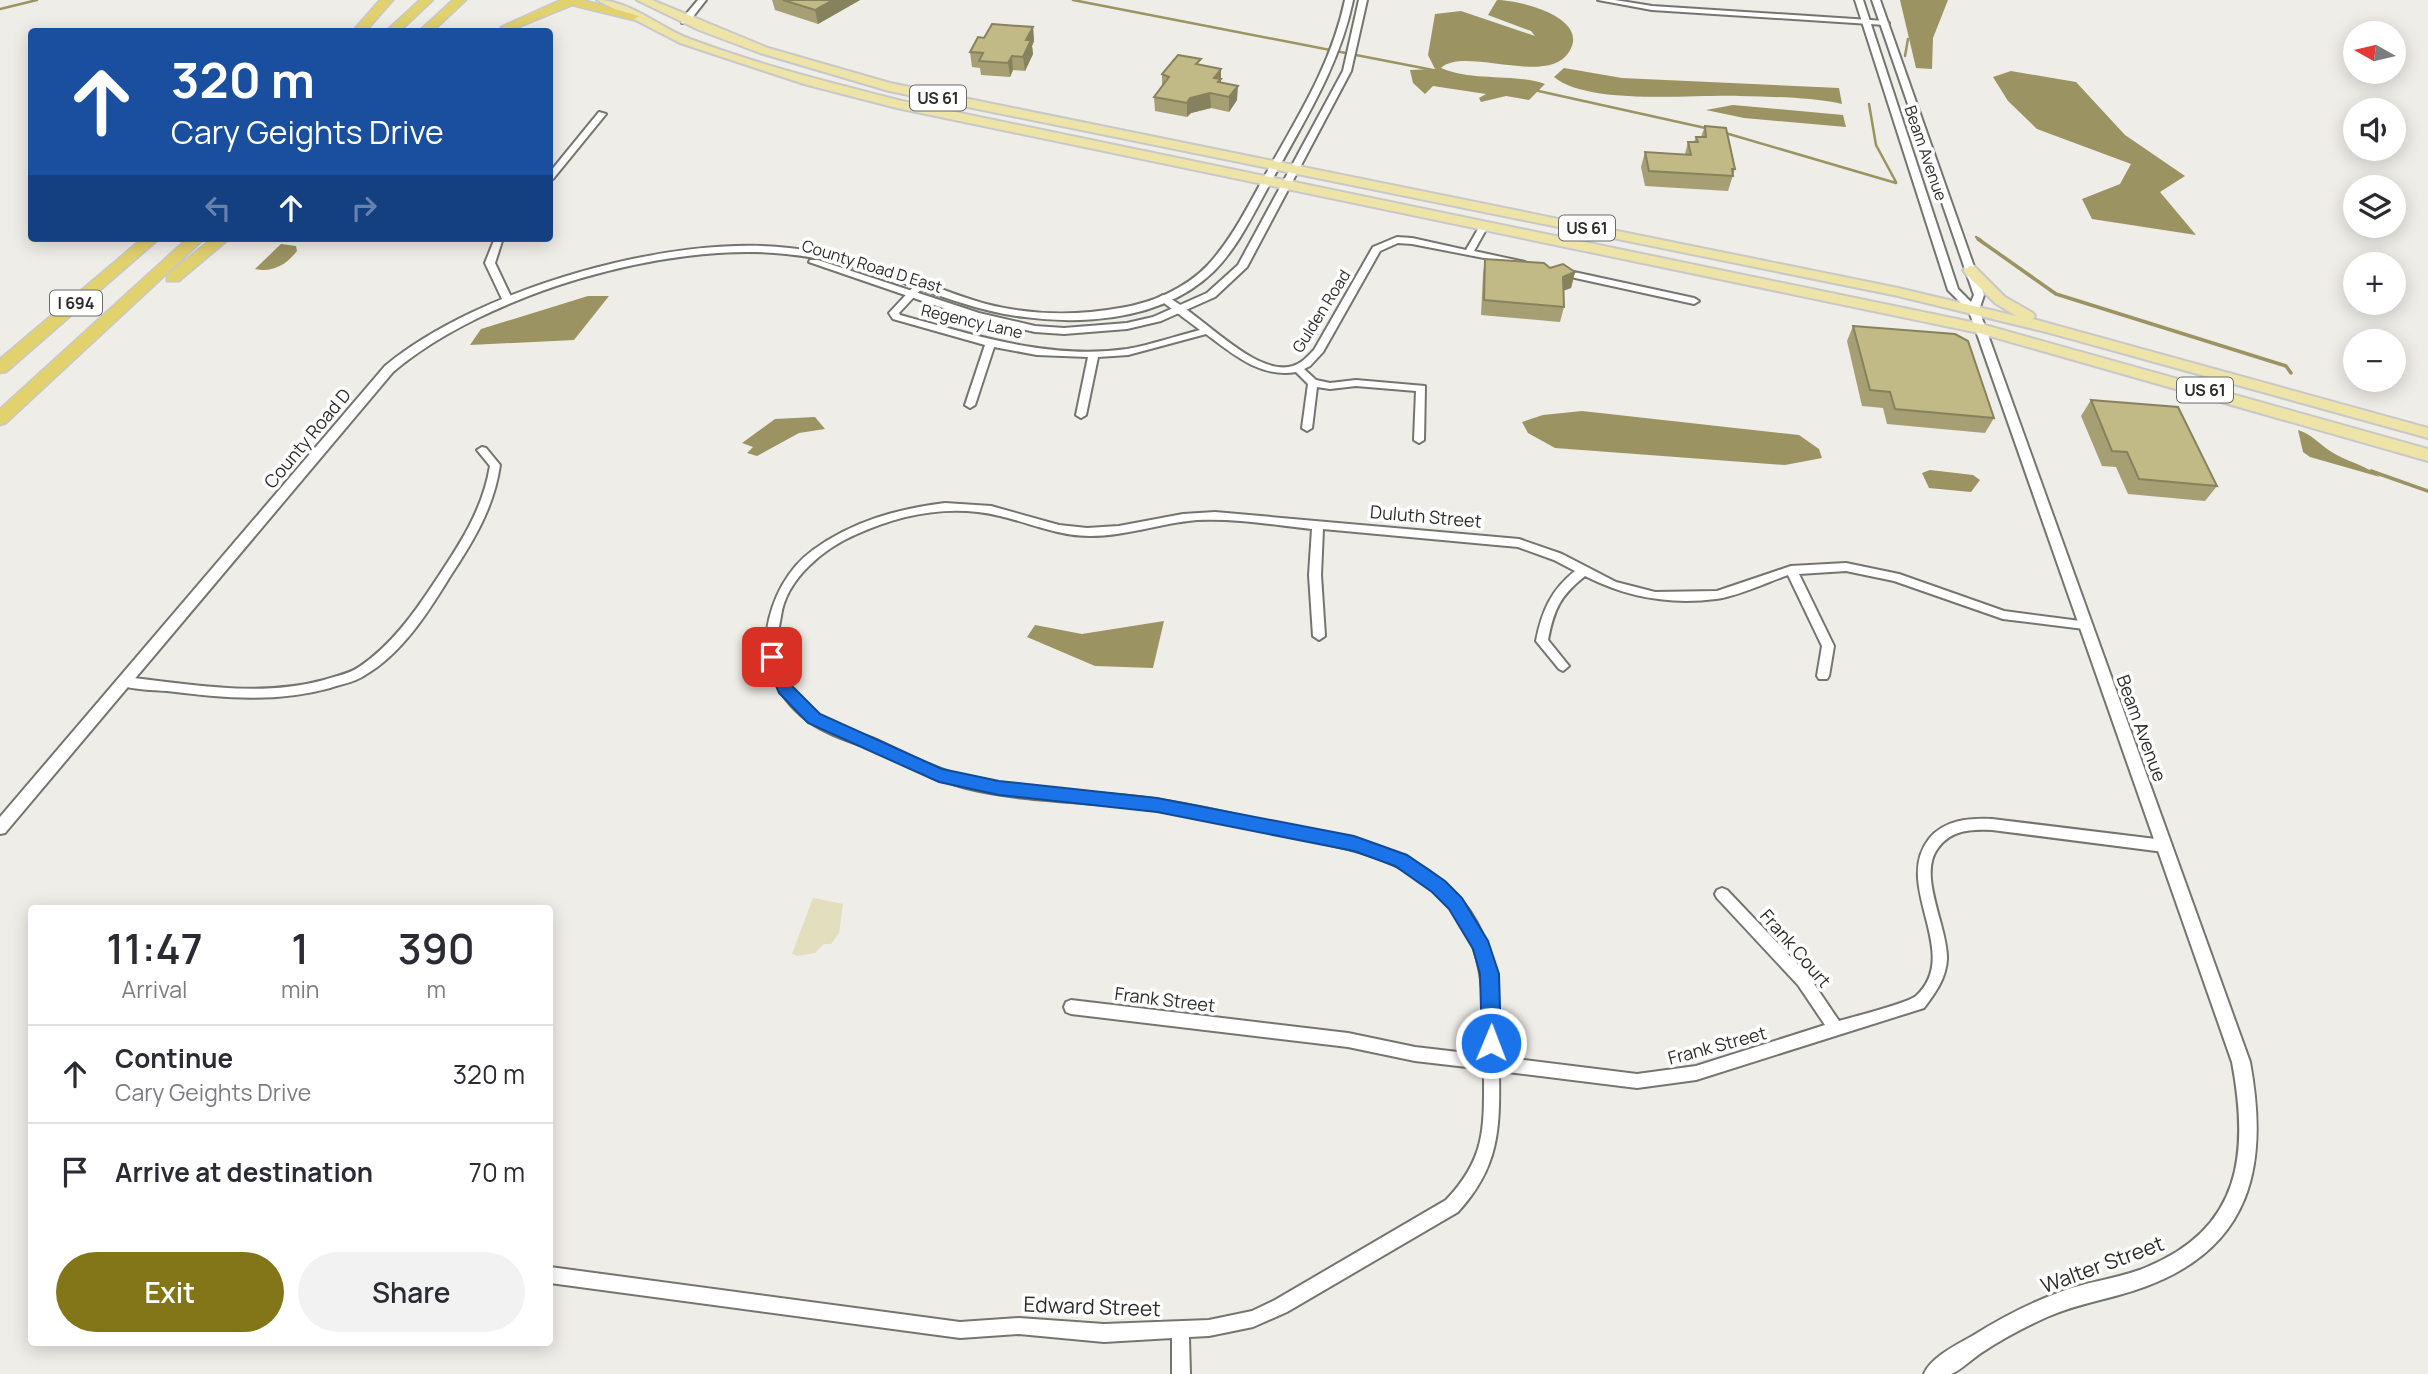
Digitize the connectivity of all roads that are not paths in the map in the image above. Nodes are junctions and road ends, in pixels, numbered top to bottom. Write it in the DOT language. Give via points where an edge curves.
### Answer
graph roads {
  1 [pos="387,0"];
  2 [pos="426,0"];
  3 [pos="460,0"];
  4 [pos="555,0"];
  5 [pos="603,0"];
  6 [pos="643,0"];
  7 [pos="702,0"];
  8 [pos="1349,0"];
  9 [pos="1363,0"];
  10 [pos="1602,0"];
  11 [pos="1859,0"];
  12 [pos="1876,0"];
  13 [pos="633,16"];
  14 [pos="685,21"];
  15 [pos="1867,22"];
  16 [pos="1885,23"];
  17 [pos="362,28"];
  18 [pos="395,28"];
  19 [pos="428,28"];
  20 [pos="505,28"];
  21 [pos="505,28"];
  22 [pos="602,114"];
  23 [pos="1275,165"];
  24 [pos="1296,169"];
  25 [pos="553,173"];
  26 [pos="1266,181"];
  27 [pos="1287,185"];
  28 [pos="1484,226"];
  29 [pos="130,242"];
  30 [pos="147,242"];
  31 [pos="193,242"];
  32 [pos="217,242"];
  33 [pos="498,242"];
  34 [pos="752,250"];
  35 [pos="1469,252"];
  36 [pos="1533,266"];
  37 [pos="1545,269"];
  38 [pos="1970,270"];
  39 [pos="920,285"];
  40 [pos="911,294"];
  41 [pos="1163,298"];
  42 [pos="508,301"];
  43 [pos="1693,301"];
  44 [pos="1178,309"];
  45 [pos="1974,310"];
  46 [pos="2054,328"];
  47 [pos="1981,329"];
  48 [pos="1207,331"];
  49 [pos="990,343"];
  50 [pos="76,350"];
  51 [pos="1094,354"];
  52 [pos="0,356"];
  53 [pos="0,368"];
  54 [pos="1298,369"];
  55 [pos="1313,383"];
  56 [pos="1421,388"];
  57 [pos="970,405"];
  58 [pos="1081,415"];
  59 [pos="0,419"];
  60 [pos="1307,428"];
  61 [pos="2428,433"];
  62 [pos="1419,440"];
  63 [pos="482,450"];
  64 [pos="2428,455"];
  65 [pos="1318,525"];
  66 [pos="1791,569"];
  67 [pos="1583,571"];
  68 [pos="780,600"];
  69 [pos="2084,625"];
  70 [pos="1319,636"];
  71 [pos="1563,666"];
  72 [pos="1823,676"];
  73 [pos="124,682"];
  74 [pos="0,828"];
  75 [pos="2164,846"];
  76 [pos="1722,894"];
  77 [pos="1071,1007"];
  78 [pos="1837,1030"];
  79 [pos="1491,1064"];
  80 [pos="2249,1163"];
  81 [pos="553,1275"];
  82 [pos="1180,1330"];
  83 [pos="1181,1374"];
  84 [pos="1934,1374"];
  1 -- 17 [label="highway"];
  2 -- 18 [label="highway"];
  3 -- 19 [label="highway"];
  4 -- 20 [label="highway"];
  5 -- 13 [label="main road, US 61"];
  6 -- 14 [label="main road, US 61"];
  7 -- 14 [label="street"];
  8 -- 23 [label="street, County Road D East" via="1331,68"];
  9 -- 24 [label="street, County Road D East" via="1347,71"];
  10 -- 15 [label="street" via="1652,8"];
  11 -- 15 [label="street, Beam Avenue"];
  12 -- 16 [label="street, Beam Avenue"];
  13 -- 21 [label="highway" via="572,1"];
  13 -- 26 [label="main road, US 61" via="697,45 851,93"];
  14 -- 23 [label="main road, US 61" via="778,56 889,87"];
  15 -- 16 [label="street"];
  15 -- 45 [label="street, Beam Avenue" via="1954,290"];
  16 -- 38 [label="street, Beam Avenue"];
  22 -- 25 [label="street"];
  23 -- 24 [label="main road, US 61"];
  23 -- 26 [label="street, County Road D East"];
  24 -- 27 [label="street, County Road D East"];
  24 -- 45 [label="main road, US 61"];
  26 -- 27 [label="main road, US 61"];
  26 -- 41 [label="street, County Road D East" via="1230,246 1207,272"];
  27 -- 28 [label="main road, US 61"];
  27 -- 44 [label="street, County Road D East" via="1235,276 1211,295"];
  28 -- 35 [label="street"];
  28 -- 47 [label="main road, US 61"];
  29 -- 52 [label="highway"];
  30 -- 53 [label="highway, I 694"];
  31 -- 50 [label="highway, I 694"];
  32 -- 50 [label="highway"];
  33 -- 42 [label="street" via="490,263"];
  34 -- 39 [label="street, County Road D East" via="825,255"];
  34 -- 40 [label="street, County Road D East" via="819,263"];
  34 -- 42 [label="street, County Road D" via="700,248 648,256"];
  35 -- 36 [label="street, Gulden Road"];
  35 -- 54 [label="street, Gulden Road" via="1412,241 1384,243 1318,352"];
  37 -- 43 [label="street"];
  38 -- 45 [label="street, Beam Avenue" via="1979,295"];
  38 -- 46 [label="main road" via="2000,299"];
  39 -- 40 [label="street, Regency Lane"];
  39 -- 41 [label="street, County Road D East" via="985,307 1031,316 1105,314"];
  40 -- 44 [label="street, County Road D East" via="1035,329 1123,327"];
  40 -- 49 [label="street, Regency Lane" via="894,313 896,317"];
  41 -- 44 [label="street, Gulden Road"];
  42 -- 73 [label="street, County Road D" via="444,327 389,369"];
  44 -- 48 [label="street, Gulden Road"];
  45 -- 46 [label="main road, US 61"];
  45 -- 47 [label="street, Beam Avenue"];
  46 -- 61 [label="main road, US 61"];
  47 -- 64 [label="main road, US 61"];
  47 -- 69 [label="street, Beam Avenue"];
  48 -- 51 [label="street, Regency Lane" via="1128,352"];
  48 -- 54 [label="street, Gulden Road" via="1259,367"];
  49 -- 51 [label="street, Regency Lane" via="1037,352"];
  49 -- 57 [label="street"];
  50 -- 59 [label="highway, I 694"];
  51 -- 58 [label="street"];
  54 -- 55 [label="street"];
  55 -- 56 [label="street"];
  55 -- 60 [label="street"];
  56 -- 62 [label="street"];
  63 -- 73 [label="street" via="495,465 492,490 472,533 395,643 361,673 302,693 260,696"];
  65 -- 67 [label="street, Duluth Street" via="1519,543"];
  65 -- 68 [label="street, Duluth Street" via="1195,515 1083,532 982,508 918,509 879,519 839,538 806,564"];
  65 -- 70 [label="street"];
  66 -- 67 [label="street, Duluth Street" via="1717,595 1677,598 1634,592"];
  66 -- 69 [label="street, Duluth Street" via="1820,566 1873,571 2003,615"];
  66 -- 72 [label="street" via="1828,646"];
  67 -- 71 [label="street" via="1556,593 1546,616 1542,641"];
  68 -- 79 [label="street, Edward Street" via="771,640 774,664 785,688 814,718 939,775 969,783 1157,805 1354,844 1401,860 1456,903 1482,946 1490,974"];
  69 -- 75 [label="street, Beam Avenue"];
  73 -- 74 [label="street, County Road D"];
  75 -- 78 [label="street, Frank Street" via="1987,824 1970,824 1939,835 1930,845 1923,870 1940,949 1938,979 1919,1003"];
  75 -- 80 [label="street, Beam Avenue" via="2241,1062 2252,1126"];
  76 -- 78 [label="street, Frank Court" via="1803,980"];
  77 -- 79 [label="street, Frank Street" via="1348,1040"];
  78 -- 79 [label="street, Frank Street" via="1668,1079 1606,1079"];
  79 -- 82 [label="street, Edward Street" via="1488,1153 1468,1192 1452,1206 1253,1319"];
  80 -- 84 [label="street, Walter Street" via="2226,1217 2183,1259 2155,1274 2062,1301 2012,1323"];
  81 -- 82 [label="street, Edward Street" via="935,1328 1019,1326 1104,1333"];
  82 -- 83 [label="street"];
}
